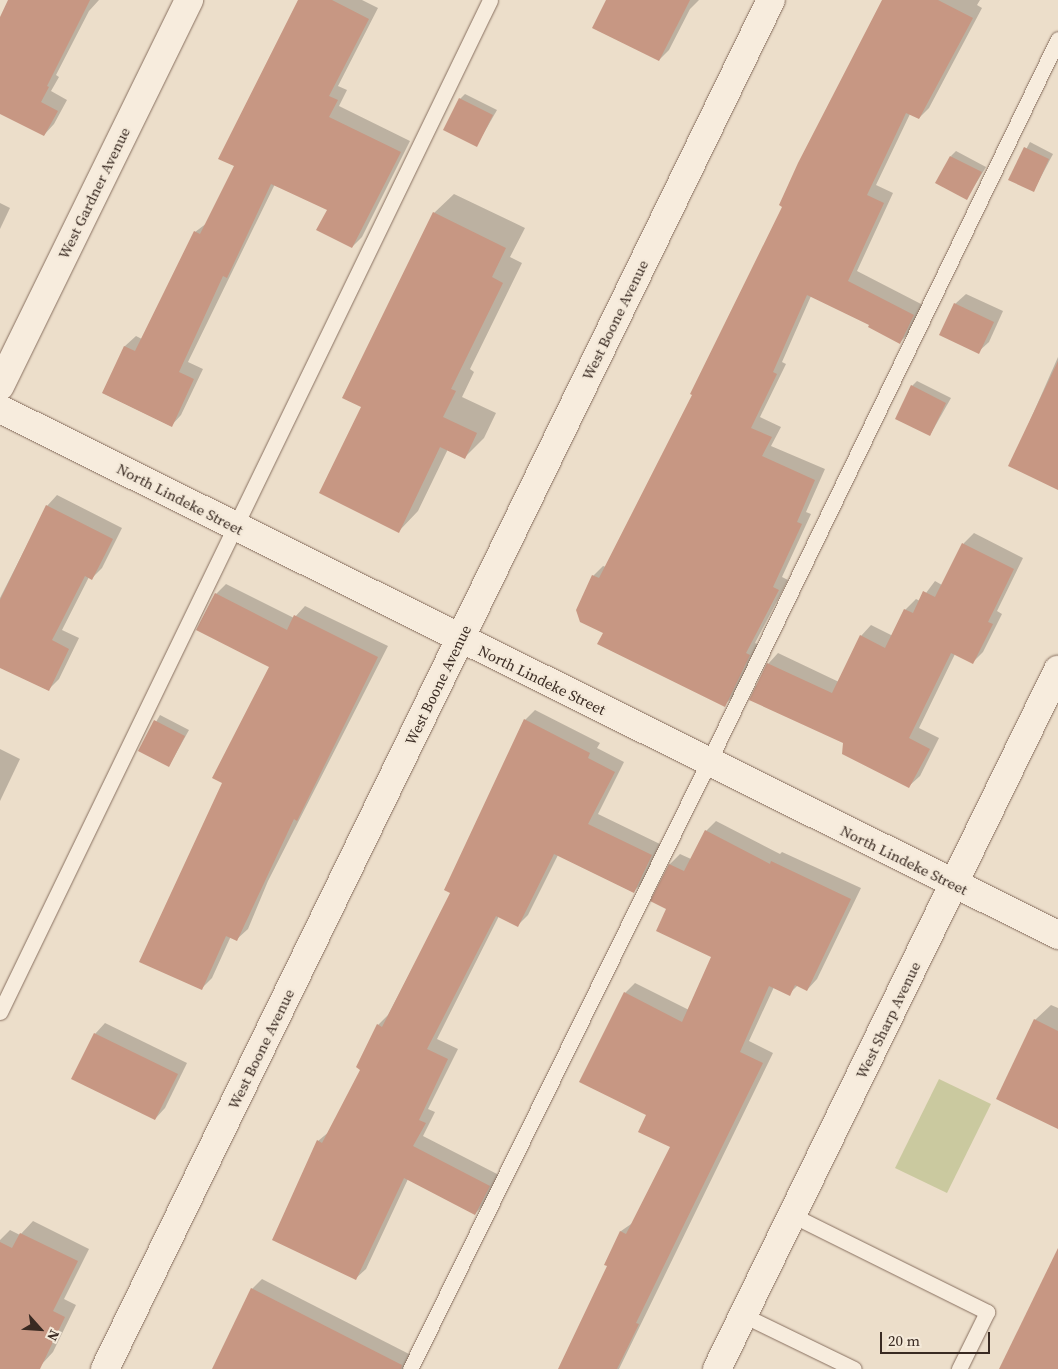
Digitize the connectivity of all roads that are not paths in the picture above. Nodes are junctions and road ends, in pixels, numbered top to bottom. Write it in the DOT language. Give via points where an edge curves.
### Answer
graph roads {
  1 [pos="189,0"];
  2 [pos="490,0"];
  3 [pos="771,0"];
  4 [pos="1058,39"];
  5 [pos="0,386"];
  6 [pos="0,409"];
  7 [pos="236,527"];
  8 [pos="460,640"];
  9 [pos="1058,670"];
  10 [pos="708,763"];
  11 [pos="955,886"];
  12 [pos="1058,935"];
  13 [pos="0,1012"];
  14 [pos="792,1215"];
  15 [pos="743,1315"];
  16 [pos="105,1369"];
  17 [pos="410,1369"];
  18 [pos="717,1369"];
  19 [pos="854,1369"];
  20 [pos="959,1369"];
  1 -- 5 [label="street, West Gardner Avenue"];
  2 -- 7 [label="lane"];
  3 -- 8 [label="street, West Boone Avenue"];
  4 -- 10 [label="lane"];
  6 -- 7 [label="street, North Lindeke Street"];
  7 -- 8 [label="street, North Lindeke Street"];
  7 -- 13 [label="lane"];
  8 -- 10 [label="street, North Lindeke Street"];
  8 -- 16 [label="street, West Boone Avenue"];
  9 -- 11 [label="street, West Sharp Avenue"];
  10 -- 11 [label="street, North Lindeke Street"];
  10 -- 17 [label="lane"];
  11 -- 12 [label="street, North Lindeke Street"];
  11 -- 14 [label="street, West Sharp Avenue"];
  14 -- 15 [label="street, West Sharp Avenue"];
  14 -- 20 [label="lane" via="987,1312"];
  15 -- 18 [label="street, West Sharp Avenue"];
  15 -- 19 [label="lane"];
}
